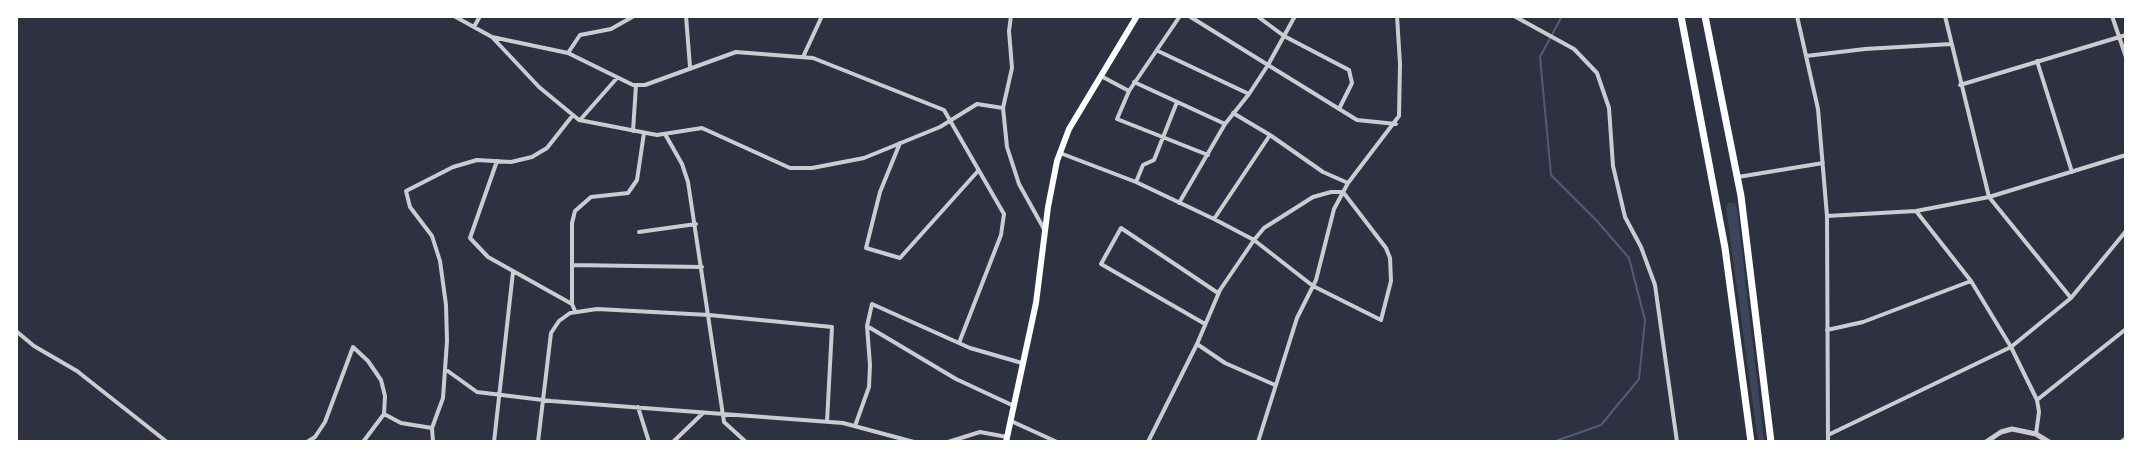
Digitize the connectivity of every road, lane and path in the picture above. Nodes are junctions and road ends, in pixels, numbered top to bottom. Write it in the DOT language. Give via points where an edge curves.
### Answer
graph roads {
  1 [pos="454,16"];
  2 [pos="480,16"];
  3 [pos="634,16"];
  4 [pos="686,16"];
  5 [pos="822,16"];
  6 [pos="1011,16"];
  7 [pos="1137,16"];
  8 [pos="1180,16"];
  9 [pos="1189,16"];
  10 [pos="1257,16"];
  11 [pos="1295,16"];
  12 [pos="1397,16"];
  13 [pos="1514,16"];
  14 [pos="1681,16"];
  15 [pos="1705,16"];
  16 [pos="1797,16"];
  17 [pos="1945,16"];
  18 [pos="2112,16"];
  19 [pos="474,27"];
  20 [pos="2126,35"];
  21 [pos="1284,36"];
  22 [pos="2118,36"];
  23 [pos="492,37"];
  24 [pos="1951,44"];
  25 [pos="1158,51"];
  26 [pos="568,53"];
  27 [pos="1806,56"];
  28 [pos="803,57"];
  29 [pos="2126,57"];
  30 [pos="2037,61"];
  31 [pos="1268,65"];
  32 [pos="690,68"];
  33 [pos="1101,76"];
  34 [pos="617,78"];
  35 [pos="1134,82"];
  36 [pos="636,85"];
  37 [pos="1960,85"];
  38 [pos="1129,91"];
  39 [pos="1249,94"];
  40 [pos="1177,102"];
  41 [pos="1003,108"];
  42 [pos="1339,109"];
  43 [pos="1233,113"];
  44 [pos="573,115"];
  45 [pos="579,120"];
  46 [pos="949,120"];
  47 [pos="1225,124"];
  48 [pos="1396,124"];
  49 [pos="633,130"];
  50 [pos="644,133"];
  51 [pos="665,134"];
  52 [pos="1270,135"];
  53 [pos="1162,136"];
  54 [pos="901,143"];
  55 [pos="1060,153"];
  56 [pos="1208,155"];
  57 [pos="2126,155"];
  58 [pos="497,161"];
  59 [pos="1822,163"];
  60 [pos="978,171"];
  61 [pos="2072,172"];
  62 [pos="1738,177"];
  63 [pos="1136,182"];
  64 [pos="1348,183"];
  65 [pos="1343,192"];
  66 [pos="1989,197"];
  67 [pos="1179,203"];
  68 [pos="1916,211"];
  69 [pos="1827,216"];
  70 [pos="1214,219"];
  71 [pos="696,224"];
  72 [pos="2126,231"];
  73 [pos="639,232"];
  74 [pos="1046,232"];
  75 [pos="1254,240"];
  76 [pos="572,265"];
  77 [pos="702,267"];
  78 [pos="513,272"];
  79 [pos="1971,281"];
  80 [pos="1313,286"];
  81 [pos="1218,293"];
  82 [pos="2071,298"];
  83 [pos="572,304"];
  84 [pos="575,311"];
  85 [pos="709,315"];
  86 [pos="1205,324"];
  87 [pos="867,326"];
  88 [pos="2126,329"];
  89 [pos="1827,330"];
  90 [pos="16,331"];
  91 [pos="959,343"];
  92 [pos="1197,344"];
  93 [pos="2011,347"];
  94 [pos="1024,363"];
  95 [pos="445,369"];
  96 [pos="1275,385"];
  97 [pos="499,394"];
  98 [pos="541,400"];
  99 [pos="2037,400"];
  100 [pos="1014,406"];
  101 [pos="638,407"];
  102 [pos="703,413"];
  103 [pos="384,414"];
  104 [pos="722,414"];
  105 [pos="1011,421"];
  106 [pos="827,422"];
  107 [pos="855,426"];
  108 [pos="432,428"];
  109 [pos="2036,434"];
  110 [pos="1827,435"];
  111 [pos="2126,438"];
  112 [pos="1006,439"];
  113 [pos="167,441"];
  114 [pos="307,441"];
  115 [pos="363,441"];
  116 [pos="433,441"];
  117 [pos="494,441"];
  118 [pos="538,441"];
  119 [pos="649,441"];
  120 [pos="673,441"];
  121 [pos="746,441"];
  122 [pos="914,441"];
  123 [pos="948,441"];
  124 [pos="1057,441"];
  125 [pos="1148,441"];
  126 [pos="1258,441"];
  127 [pos="1677,441"];
  128 [pos="1751,441"];
  129 [pos="1771,441"];
  130 [pos="1828,441"];
  131 [pos="1986,441"];
  132 [pos="2049,441"];
  133 [pos="2121,441"];
  1 -- 19 [label="street"];
  2 -- 19 [label="street"];
  3 -- 26 [label="street" via="610,29 579,36"];
  4 -- 32 [label="street"];
  5 -- 28 [label="street"];
  6 -- 41 [label="street" via="1012,68"];
  7 -- 33 [label="main road"];
  8 -- 25 [label="street"];
  9 -- 31 [label="street"];
  10 -- 21 [label="street"];
  11 -- 21 [label="street"];
  12 -- 48 [label="street" via="1401,108"];
  13 -- 127 [label="street" via="1563,43 1587,60 1597,73 1609,108 1612,166 1625,217 1655,285"];
  14 -- 128 [label="highway" via="1725,248"];
  15 -- 62 [label="highway"];
  16 -- 27 [label="street"];
  17 -- 24 [label="street"];
  18 -- 22 [label="street"];
  19 -- 23 [label="street"];
  20 -- 22 [label="street"];
  21 -- 31 [label="street"];
  21 -- 42 [label="street" via="1351,73 1352,83"];
  22 -- 29 [label="street"];
  22 -- 30 [label="street"];
  23 -- 26 [label="street"];
  23 -- 44 [label="street" via="539,87"];
  24 -- 27 [label="street"];
  24 -- 37 [label="street"];
  25 -- 35 [label="street"];
  25 -- 39 [label="street"];
  26 -- 34 [label="street"];
  27 -- 59 [label="street" via="1818,109"];
  28 -- 32 [label="street" via="736,52"];
  28 -- 46 [label="street" via="826,61 937,105"];
  30 -- 37 [label="street"];
  30 -- 61 [label="street"];
  31 -- 39 [label="street"];
  31 -- 42 [label="street"];
  32 -- 36 [label="street"];
  33 -- 38 [label="street"];
  33 -- 55 [label="main road" via="1069,129"];
  34 -- 36 [label="street"];
  34 -- 45 [label="street"];
  35 -- 38 [label="street"];
  35 -- 40 [label="street"];
  36 -- 49 [label="street"];
  37 -- 66 [label="street"];
  38 -- 53 [label="street" via="1117,119"];
  39 -- 43 [label="street"];
  40 -- 47 [label="street"];
  40 -- 53 [label="street"];
  41 -- 46 [label="street" via="977,104"];
  41 -- 74 [label="street" via="1010,157"];
  42 -- 48 [label="street" via="1362,122"];
  43 -- 47 [label="street"];
  43 -- 52 [label="street"];
  44 -- 45 [label="street"];
  44 -- 58 [label="street" via="547,148 532,157"];
  45 -- 49 [label="street"];
  46 -- 54 [label="street"];
  46 -- 60 [label="street"];
  47 -- 56 [label="street"];
  48 -- 64 [label="street"];
  49 -- 50 [label="street"];
  50 -- 51 [label="street"];
  50 -- 76 [label="street" via="636,180 628,193 591,197 575,211"];
  51 -- 54 [label="street" via="702,128 790,168 864,158"];
  51 -- 71 [label="street" via="682,164"];
  52 -- 64 [label="street" via="1323,172"];
  52 -- 70 [label="street"];
  53 -- 56 [label="street"];
  53 -- 63 [label="street" via="1154,160 1143,165"];
  54 -- 60 [label="street" via="880,192 866,248 900,258"];
  55 -- 63 [label="street"];
  55 -- 74 [label="main road"];
  56 -- 67 [label="street"];
  57 -- 61 [label="street"];
  58 -- 78 [label="street" via="470,238 488,258"];
  58 -- 95 [label="street" via="477,160 453,167 406,191 410,207 432,236 440,261 448,320"];
  59 -- 62 [label="street"];
  59 -- 69 [label="street"];
  60 -- 91 [label="street" via="1004,214 1001,235"];
  61 -- 66 [label="street"];
  62 -- 129 [label="highway"];
  63 -- 67 [label="street"];
  64 -- 65 [label="street"];
  65 -- 75 [label="street" via="1313,197 1273,220"];
  65 -- 80 [label="street" via="1334,209"];
  65 -- 80 [label="street" via="1390,258 1392,269 1381,320"];
  66 -- 68 [label="street"];
  66 -- 82 [label="street"];
  67 -- 70 [label="street"];
  68 -- 69 [label="street"];
  68 -- 79 [label="street"];
  69 -- 89 [label="street"];
  70 -- 75 [label="street"];
  71 -- 73 [label="street"];
  71 -- 77 [label="street"];
  72 -- 82 [label="street"];
  74 -- 94 [label="main road"];
  75 -- 80 [label="street"];
  75 -- 81 [label="street"];
  76 -- 77 [label="street"];
  76 -- 83 [label="street"];
  77 -- 85 [label="street"];
  78 -- 83 [label="street"];
  78 -- 97 [label="street"];
  79 -- 89 [label="street" via="1854,325"];
  79 -- 93 [label="street"];
  80 -- 96 [label="street" via="1297,318"];
  81 -- 86 [label="street"];
  81 -- 86 [label="street" via="1121,228 1101,264"];
  82 -- 93 [label="street"];
  83 -- 84 [label="street"];
  84 -- 85 [label="street"];
  84 -- 98 [label="street" via="559,321 551,333"];
  85 -- 104 [label="street"];
  85 -- 106 [label="street" via="832,327"];
  86 -- 92 [label="street"];
  87 -- 91 [label="street" via="872,304"];
  87 -- 100 [label="street" via="956,379"];
  87 -- 107 [label="street" via="870,379"];
  88 -- 99 [label="street"];
  89 -- 110 [label="street"];
  90 -- 113 [label="street"];
  91 -- 94 [label="street"];
  92 -- 96 [label="street" via="1226,363"];
  92 -- 125 [label="street"];
  93 -- 99 [label="street"];
  93 -- 110 [label="street"];
  94 -- 100 [label="main road"];
  95 -- 97 [label="street" via="477,392"];
  95 -- 108 [label="street" via="443,398"];
  96 -- 126 [label="street"];
  97 -- 98 [label="street"];
  97 -- 117 [label="street"];
  98 -- 101 [label="street"];
  98 -- 118 [label="street"];
  99 -- 109 [label="street"];
  100 -- 105 [label="main road"];
  101 -- 102 [label="street"];
  101 -- 119 [label="street"];
  102 -- 104 [label="street"];
  102 -- 120 [label="street"];
  103 -- 108 [label="street" via="409,425"];
  103 -- 114 [label="street" via="381,380 353,347 325,422 315,437"];
  103 -- 115 [label="street"];
  104 -- 106 [label="street"];
  104 -- 121 [label="street" via="726,425"];
  105 -- 112 [label="main road"];
  105 -- 124 [label="street"];
  106 -- 107 [label="street"];
  107 -- 122 [label="street"];
  108 -- 116 [label="street"];
  109 -- 131 [label="street" via="2012,429"];
  109 -- 132 [label="street"];
  110 -- 130 [label="street"];
  111 -- 133 [label="street"];
  112 -- 123 [label="street" via="981,432"];
}
